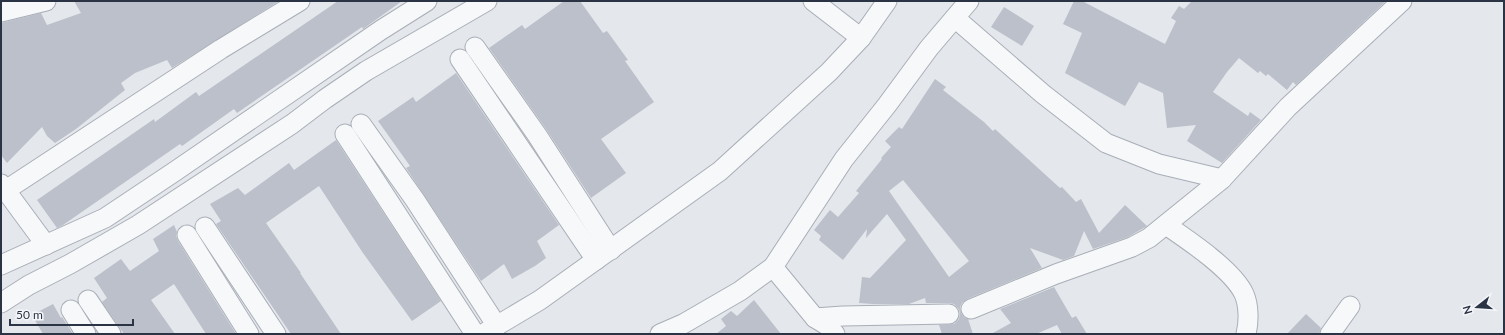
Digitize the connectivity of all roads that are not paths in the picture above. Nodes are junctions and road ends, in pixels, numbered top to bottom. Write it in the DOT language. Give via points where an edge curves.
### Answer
graph roads {
  1 [pos="46,1"];
  2 [pos="300,1"];
  3 [pos="487,1"];
  4 [pos="813,1"];
  5 [pos="887,1"];
  6 [pos="969,1"];
  7 [pos="1402,1"];
  8 [pos="416,4"];
  9 [pos="1,12"];
  10 [pos="955,18"];
  11 [pos="861,38"];
  12 [pos="475,47"];
  13 [pos="460,58"];
  14 [pos="361,124"];
  15 [pos="345,134"];
  16 [pos="537,136"];
  17 [pos="520,147"];
  18 [pos="1222,179"];
  19 [pos="3,187"];
  20 [pos="415,200"];
  21 [pos="396,213"];
  22 [pos="1166,225"];
  23 [pos="205,227"];
  24 [pos="187,236"];
  25 [pos="46,245"];
  26 [pos="603,255"];
  27 [pos="1,265"];
  28 [pos="773,267"];
  29 [pos="88,300"];
  30 [pos="1,303"];
  31 [pos="1350,306"];
  32 [pos="971,309"];
  33 [pos="71,310"];
  34 [pos="261,311"];
  35 [pos="949,314"];
  36 [pos="815,318"];
  37 [pos="246,329"];
  38 [pos="490,330"];
  39 [pos="86,334"];
  40 [pos="111,334"];
  41 [pos="276,334"];
  42 [pos="475,334"];
  43 [pos="660,334"];
  44 [pos="835,334"];
  45 [pos="1246,334"];
  46 [pos="1330,334"];
  1 -- 9 [label="street"];
  2 -- 19 [label="street"];
  3 -- 30 [label="street" via="366,71 292,124 138,225"];
  4 -- 11 [label="street"];
  5 -- 11 [label="street"];
  6 -- 10 [label="street"];
  7 -- 18 [label="street" via="1288,107"];
  8 -- 25 [label="street" via="105,218"];
  10 -- 18 [label="street" via="1043,94 1106,143 1159,164"];
  10 -- 28 [label="street" via="844,159"];
  11 -- 26 [label="street" via="829,72 720,171"];
  12 -- 16 [label="street"];
  13 -- 17 [label="street"];
  14 -- 20 [label="street"];
  15 -- 21 [label="street"];
  16 -- 17 [label="street"];
  16 -- 26 [label="street"];
  17 -- 26 [label="street"];
  18 -- 22 [label="street"];
  19 -- 25 [label="street"];
  20 -- 21 [label="street"];
  20 -- 38 [label="street"];
  21 -- 42 [label="street"];
  22 -- 32 [label="street" via="1132,247 1056,274"];
  22 -- 45 [label="street" via="1201,250 1233,279 1244,295 1248,311"];
  23 -- 34 [label="street"];
  24 -- 37 [label="street"];
  25 -- 27 [label="street"];
  26 -- 38 [label="street" via="540,300"];
  28 -- 36 [label="street"];
  28 -- 43 [label="street" via="740,291 683,324"];
  29 -- 40 [label="street"];
  31 -- 46 [label="street"];
  33 -- 39 [label="street"];
  34 -- 37 [label="street"];
  34 -- 41 [label="street"];
  35 -- 36 [label="street"];
  36 -- 44 [label="street"];
}
